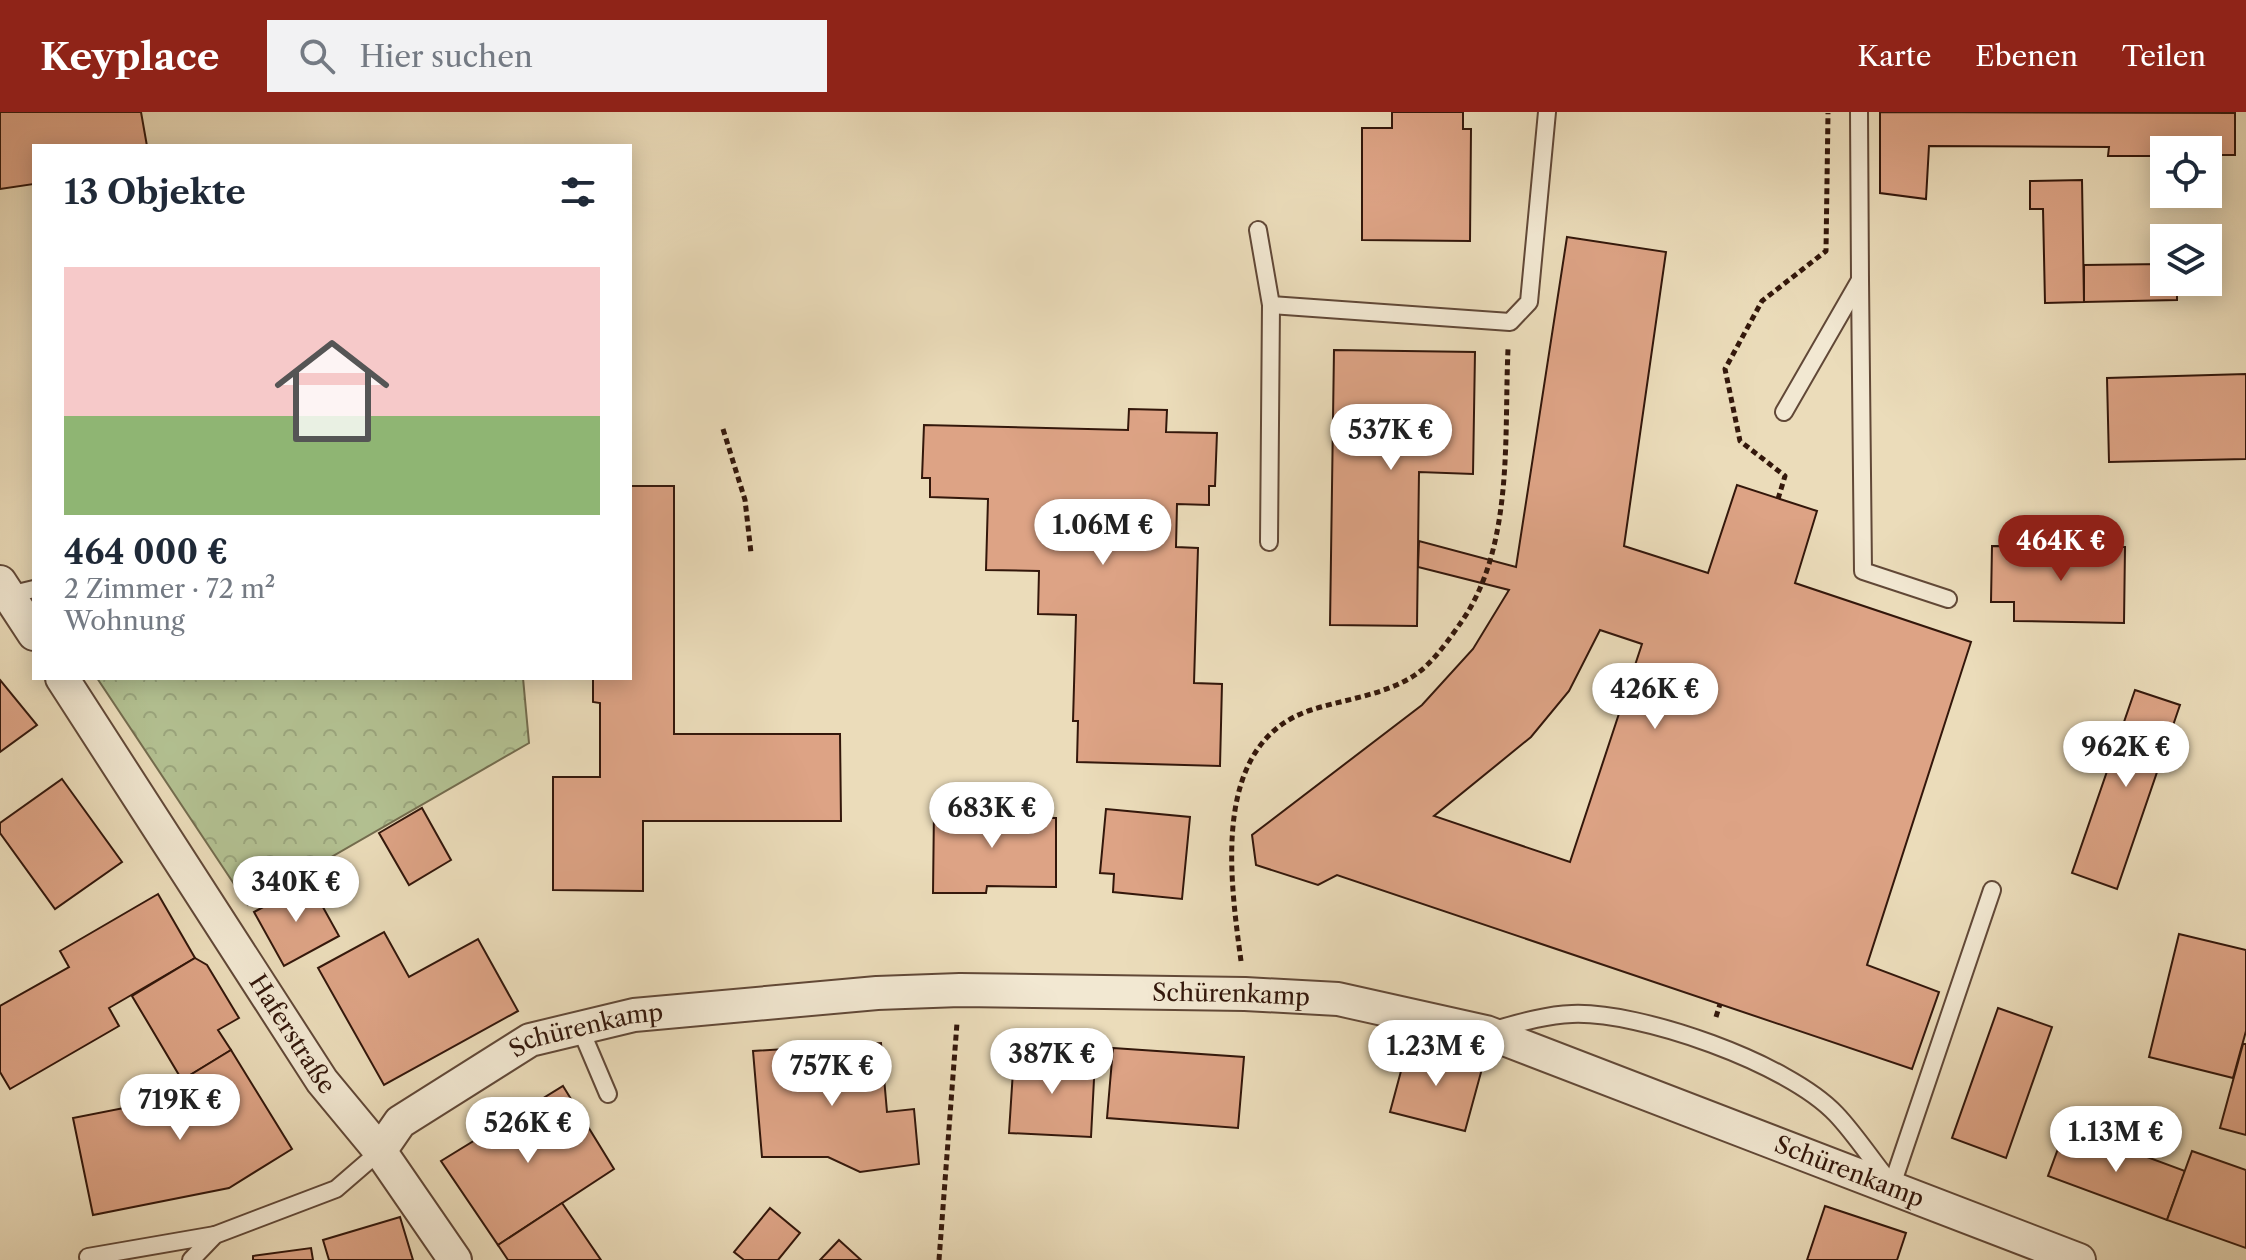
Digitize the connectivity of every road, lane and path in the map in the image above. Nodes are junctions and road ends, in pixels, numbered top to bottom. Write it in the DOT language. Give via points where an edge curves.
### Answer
graph roads {
  1 [pos="1547,112"];
  2 [pos="1828,112"];
  3 [pos="1859,112"];
  4 [pos="1258,230"];
  5 [pos="1860,280"];
  6 [pos="1271,305"];
  7 [pos="1510,322"];
  8 [pos="1784,412"];
  9 [pos="723,429"];
  10 [pos="1778,499"];
  11 [pos="1269,542"];
  12 [pos="751,553"];
  13 [pos="14,588"];
  14 [pos="1948,599"];
  15 [pos="32,629"];
  16 [pos="63,680"];
  17 [pos="1992,890"];
  18 [pos="960,990"];
  19 [pos="1245,994"];
  20 [pos="580,1028"];
  21 [pos="1486,1032"];
  22 [pos="608,1094"];
  23 [pos="380,1151"];
  24 [pos="1892,1185"];
  25 [pos="215,1235"];
  26 [pos="88,1257"];
  27 [pos="191,1260"];
  28 [pos="455,1260"];
  29 [pos="939,1260"];
  30 [pos="2079,1260"];
  1 -- 7 [label="lane" via="1529,302"];
  2 -- 10 [label="path" via="1826,251 1762,301 1725,369 1740,441 1785,476"];
  3 -- 5 [label="lane"];
  4 -- 6 [label="lane"];
  5 -- 8 [label="lane"];
  5 -- 14 [label="lane" via="1863,571"];
  6 -- 7 [label="lane"];
  6 -- 11 [label="lane"];
  7 -- 19 [label="path" via="1498,521 1481,589 1416,675 1280,725 1254,753 1242,780 1233,819 1232,861"];
  9 -- 12 [label="path" via="745,500"];
  13 -- 15 [label="street"];
  16 -- 23 [label="street, Haferstraße" via="322,1081"];
  17 -- 24 [label="lane"];
  18 -- 19 [label="street, Schürenkamp"];
  18 -- 20 [label="street, Schürenkamp" via="634,1015"];
  18 -- 29 [label="path"];
  19 -- 21 [label="street, Schürenkamp" via="1338,999"];
  20 -- 22 [label="lane"];
  20 -- 23 [label="street, Schürenkamp" via="530,1040 400,1122"];
  21 -- 24 [label="street, Schürenkamp"];
  21 -- 24 [label="lane" via="1531,1019 1609,1016 1761,1062 1800,1084 1835,1113"];
  23 -- 25 [label="lane" via="336,1189"];
  23 -- 28 [label="street, Haferstraße"];
  24 -- 30 [label="street, Schürenkamp"];
  25 -- 26 [label="lane"];
  25 -- 27 [label="lane"];
}
